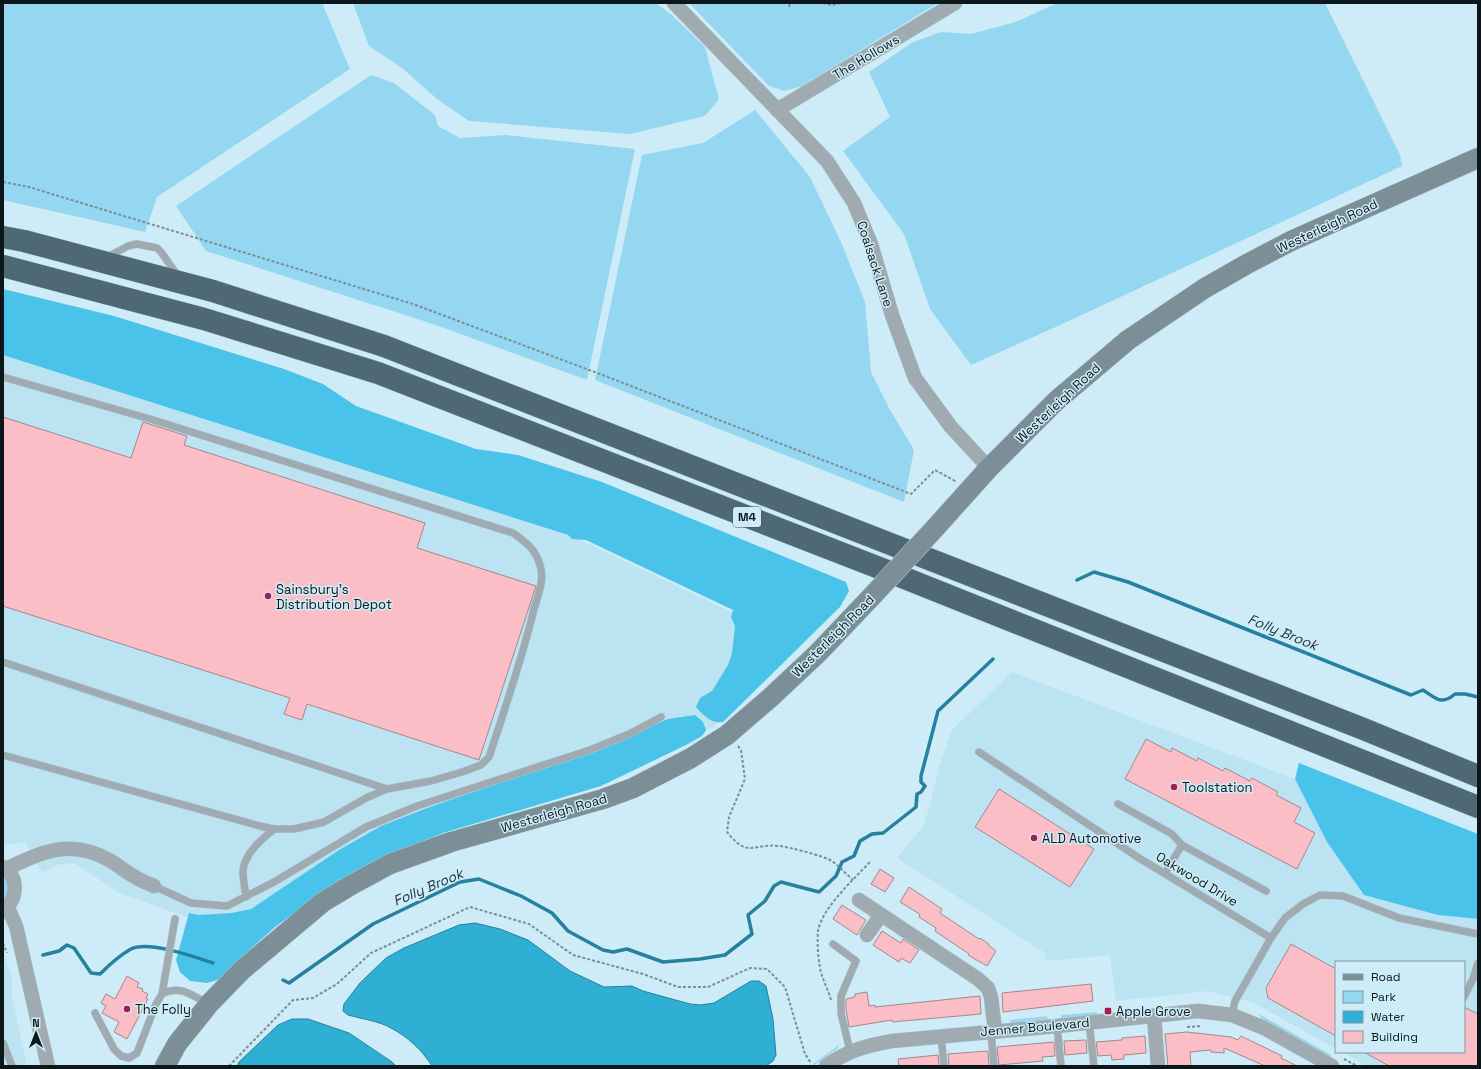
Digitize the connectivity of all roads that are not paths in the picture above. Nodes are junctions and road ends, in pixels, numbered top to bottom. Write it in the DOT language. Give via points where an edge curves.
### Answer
graph roads {
  1 [pos="674,3"];
  2 [pos="955,3"];
  3 [pos="777,110"];
  4 [pos="1478,158"];
  5 [pos="3,237"];
  6 [pos="3,266"];
  7 [pos="3,377"];
  8 [pos="989,468"];
  9 [pos="3,662"];
  10 [pos="661,717"];
  11 [pos="979,752"];
  12 [pos="3,755"];
  13 [pos="1478,776"];
  14 [pos="387,789"];
  15 [pos="1118,804"];
  16 [pos="1478,807"];
  17 [pos="274,829"];
  18 [pos="1182,845"];
  19 [pos="5,868"];
  20 [pos="1165,873"];
  21 [pos="154,886"];
  22 [pos="1266,891"];
  23 [pos="246,897"];
  24 [pos="854,897"];
  25 [pos="5,910"];
  26 [pos="881,915"];
  27 [pos="175,919"];
  28 [pos="1478,934"];
  29 [pos="867,935"];
  30 [pos="1271,938"];
  31 [pos="833,944"];
  32 [pos="1478,966"];
  33 [pos="162,994"];
  34 [pos="1465,995"];
  35 [pos="209,1004"];
  36 [pos="95,1013"];
  37 [pos="1232,1015"];
  38 [pos="1154,1016"];
  39 [pos="1089,1022"];
  40 [pos="1057,1026"];
  41 [pos="993,1031"];
  42 [pos="941,1036"];
  43 [pos="3,1043"];
  44 [pos="850,1051"];
  45 [pos="835,1063"];
  46 [pos="12,1066"];
  47 [pos="48,1066"];
  48 [pos="166,1066"];
  49 [pos="944,1066"];
  50 [pos="994,1066"];
  51 [pos="1061,1066"];
  52 [pos="1094,1066"];
  53 [pos="1158,1066"];
  54 [pos="1332,1066"];
  1 -- 3 [label="street, Coalsack Lane"];
  2 -- 3 [label="street, The Hollows"];
  3 -- 8 [label="street, Coalsack Lane" via="827,161 854,203 872,244 892,315 915,378 951,427"];
  4 -- 8 [label="street, Westerleigh Road" via="1291,241 1205,288 1128,340 1091,370"];
  5 -- 13 [label="highway, M4" via="213,291 384,346"];
  6 -- 16 [label="highway, M4" via="204,319 378,373 882,569"];
  7 -- 14 [label="lane" via="150,419 486,524 513,533 528,543 541,565 542,578 528,637 489,758 481,765 462,772"];
  8 -- 35 [label="street, Westerleigh Road, bridge" via="818,653 728,735 691,758 633,788 526,822 451,842 390,864 323,902 253,959"];
  9 -- 14 [label="lane"];
  10 -- 23 [label="lane" via="630,734 590,750 417,806 366,827"];
  11 -- 20 [label="lane, Oakwood Drive"];
  12 -- 17 [label="lane"];
  14 -- 17 [label="lane" via="324,822 294,829"];
  15 -- 18 [label="lane" via="1172,834"];
  17 -- 23 [label="lane" via="255,847 244,865"];
  18 -- 20 [label="lane"];
  18 -- 22 [label="lane"];
  19 -- 21 [label="street" via="51,850 67,849 91,852"];
  19 -- 25 [label="street" via="15,886 12,901"];
  20 -- 30 [label="lane, Oakwood Drive"];
  21 -- 23 [label="lane" via="190,903 227,906"];
  24 -- 26 [label="street"];
  25 -- 47 [label="street" via="16,926"];
  26 -- 29 [label="street"];
  26 -- 41 [label="street" via="988,988 992,996"];
  27 -- 33 [label="lane"];
  28 -- 30 [label="lane" via="1399,918 1343,896 1320,895 1285,918"];
  30 -- 37 [label="lane" via="1235,1001"];
  31 -- 44 [label="lane" via="856,961 841,996 841,1013"];
  32 -- 34 [label="lane"];
  33 -- 35 [label="lane" via="172,989 184,991"];
  33 -- 36 [label="lane" via="137,1053 130,1058 121,1056 114,1049"];
  35 -- 48 [label="street, Westerleigh Road" via="178,1044"];
  37 -- 38 [label="street, Jenner Boulevard" via="1198,1012"];
  37 -- 54 [label="street, Jenner Boulevard" via="1264,1028"];
  38 -- 39 [label="street, Jenner Boulevard"];
  38 -- 53 [label="street"];
  39 -- 40 [label="street, Jenner Boulevard"];
  39 -- 52 [label="lane"];
  40 -- 41 [label="street, Jenner Boulevard"];
  40 -- 51 [label="lane"];
  41 -- 42 [label="street, Jenner Boulevard"];
  41 -- 50 [label="lane"];
  42 -- 44 [label="street, Jenner Boulevard" via="892,1040"];
  42 -- 49 [label="lane"];
  43 -- 46 [label="lane"];
  44 -- 45 [label="street, Jenner Boulevard"];
}
